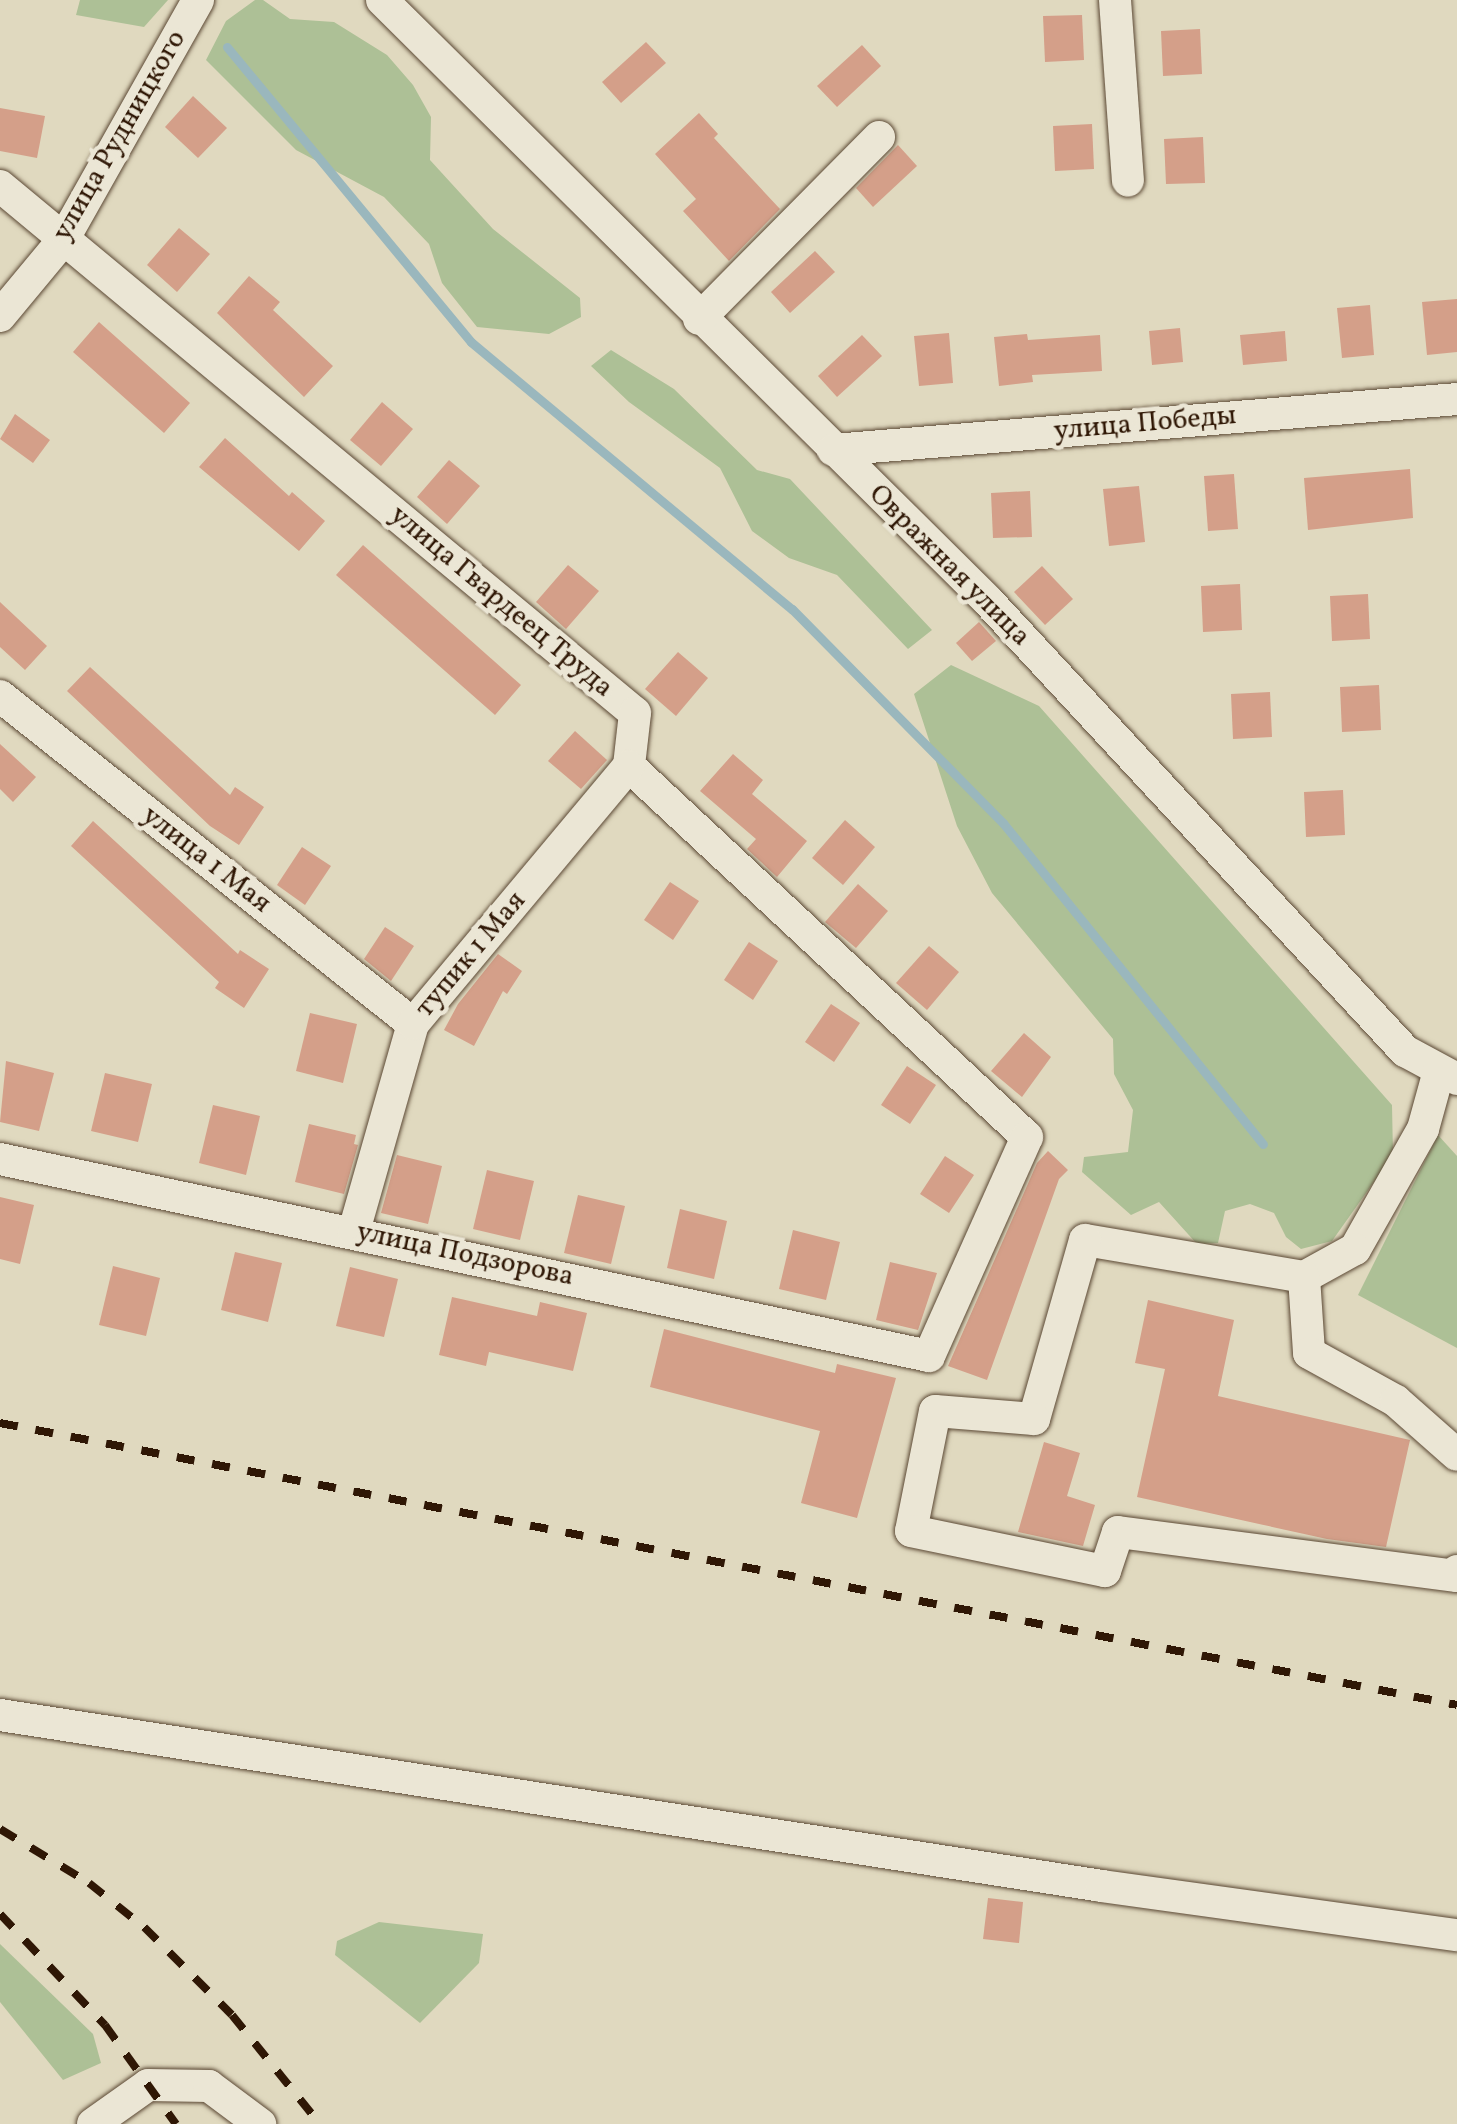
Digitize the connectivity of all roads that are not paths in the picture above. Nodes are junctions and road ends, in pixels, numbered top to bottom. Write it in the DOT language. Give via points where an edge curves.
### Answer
graph roads {
  1 [pos="198,0"];
  2 [pos="382,0"];
  3 [pos="417,0"];
  4 [pos="1115,0"];
  5 [pos="437,52"];
  6 [pos="879,137"];
  7 [pos="1128,181"];
  8 [pos="0,186"];
  9 [pos="63,240"];
  10 [pos="0,316"];
  11 [pos="699,319"];
  12 [pos="1457,399"];
  13 [pos="833,450"];
  14 [pos="0,696"];
  15 [pos="629,766"];
  16 [pos="413,1024"];
  17 [pos="1448,1075"];
  18 [pos="0,1159"];
  19 [pos="354,1231"];
  20 [pos="1304,1276"];
  21 [pos="1457,1454"];
  22 [pos="1457,1572"];
  23 [pos="0,1715"];
  24 [pos="1457,1935"];
  25 [pos="93,2124"];
  26 [pos="260,2124"];
  1 -- 9 [label="street, улица Рудницкого"];
  2 -- 5 [label="street, Овражная улица"];
  3 -- 5 [label="street, Овражная улица"];
  4 -- 7 [label="street"];
  5 -- 11 [label="street, Овражная улица"];
  6 -- 11 [label="street"];
  8 -- 9 [label="street, улица Гвардеец Труда"];
  9 -- 10 [label="street, улица Рудницкого"];
  9 -- 15 [label="street, улица Гвардеец Труда" via="635,713"];
  11 -- 13 [label="street, Овражная улица"];
  12 -- 13 [label="street, улица Победы"];
  13 -- 17 [label="street, Овражная улица" via="988,601 1405,1050"];
  14 -- 16 [label="street, улица 1 Мая"];
  15 -- 16 [label="street, тупик 1 Мая"];
  15 -- 19 [label="street, улица Подзорова" via="1027,1137 930,1356"];
  16 -- 19 [label="street, тупик 1 Мая"];
  17 -- 20 [label="street" via="1355,1249"];
  18 -- 19 [label="street, улица Подзорова"];
  20 -- 21 [label="street" via="1308,1353 1396,1400"];
  20 -- 22 [label="street" via="1085,1240 1034,1419 935,1411 912,1531 1105,1571 1118,1532"];
  23 -- 24 [label="street"];
  25 -- 26 [label="street" via="148,2085 209,2086"];
}
